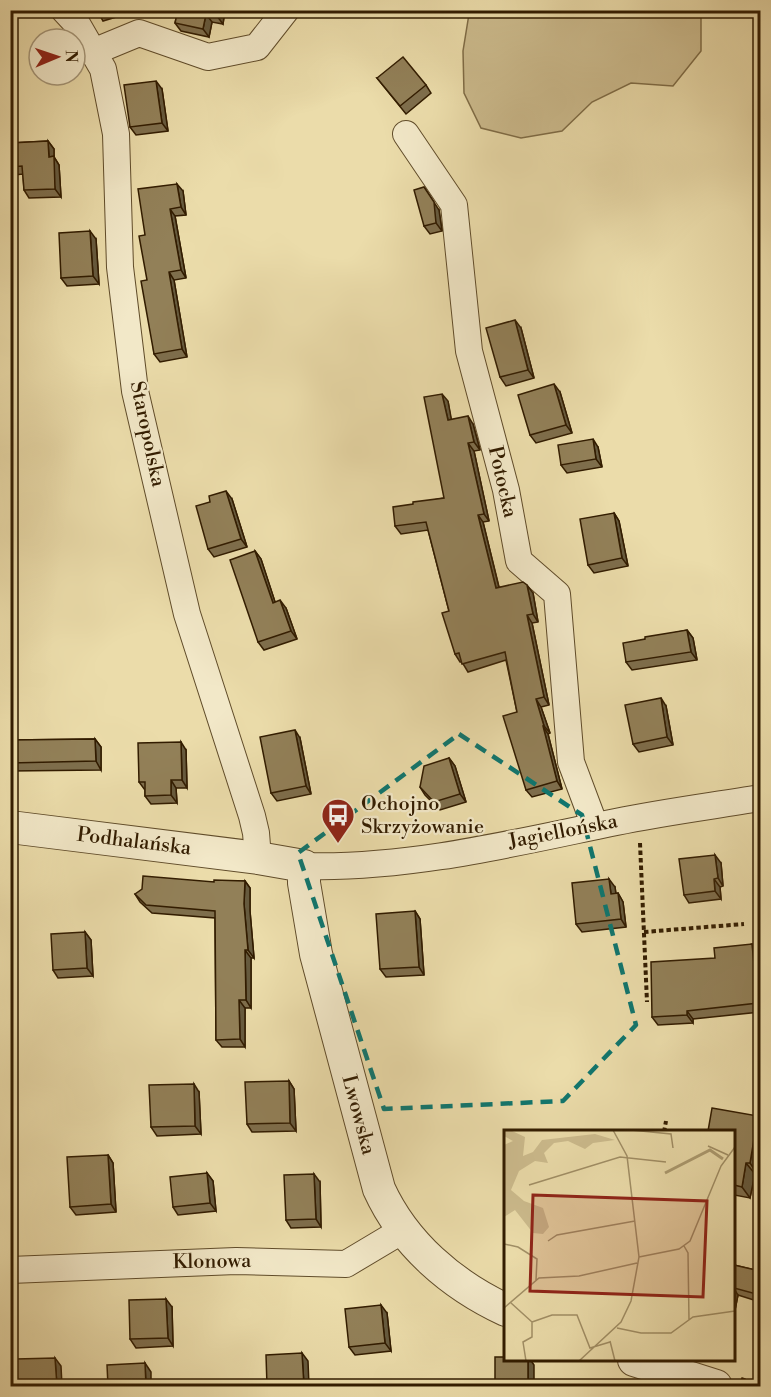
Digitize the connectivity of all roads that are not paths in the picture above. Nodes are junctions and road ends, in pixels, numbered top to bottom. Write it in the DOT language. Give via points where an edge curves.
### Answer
graph roads {
  1 [pos="64,10"];
  2 [pos="286,10"];
  3 [pos="93,52"];
  4 [pos="406,134"];
  5 [pos="760,798"];
  6 [pos="595,826"];
  7 [pos="10,827"];
  8 [pos="258,858"];
  9 [pos="304,866"];
  10 [pos="404,1230"];
  11 [pos="10,1270"];
  12 [pos="504,1310"];
  13 [pos="640,1361"];
  14 [pos="716,1386"];
  1 -- 3 [label="street, Staropolska"];
  2 -- 3 [label="street" via="257,47 208,57 139,33"];
  3 -- 8 [label="street, Staropolska" via="103,69 116,134 120,267 135,391 187,614 252,816"];
  4 -- 6 [label="street, Potocka" via="454,205 469,351 506,490 519,561 557,594 571,762"];
  5 -- 6 [label="street, Jagiellońska"];
  6 -- 9 [label="street, Jagiellońska" via="408,861"];
  7 -- 8 [label="street, Podhalańska"];
  8 -- 9 [label="street, Jagiellońska"];
  9 -- 10 [label="street, Lwowska" via="316,954 371,1166 390,1212"];
  10 -- 11 [label="street, Klonowa" via="346,1264 236,1261"];
  10 -- 12 [label="street, Lwowska" via="447,1274"];
  13 -- 14 [label="street"];
}
